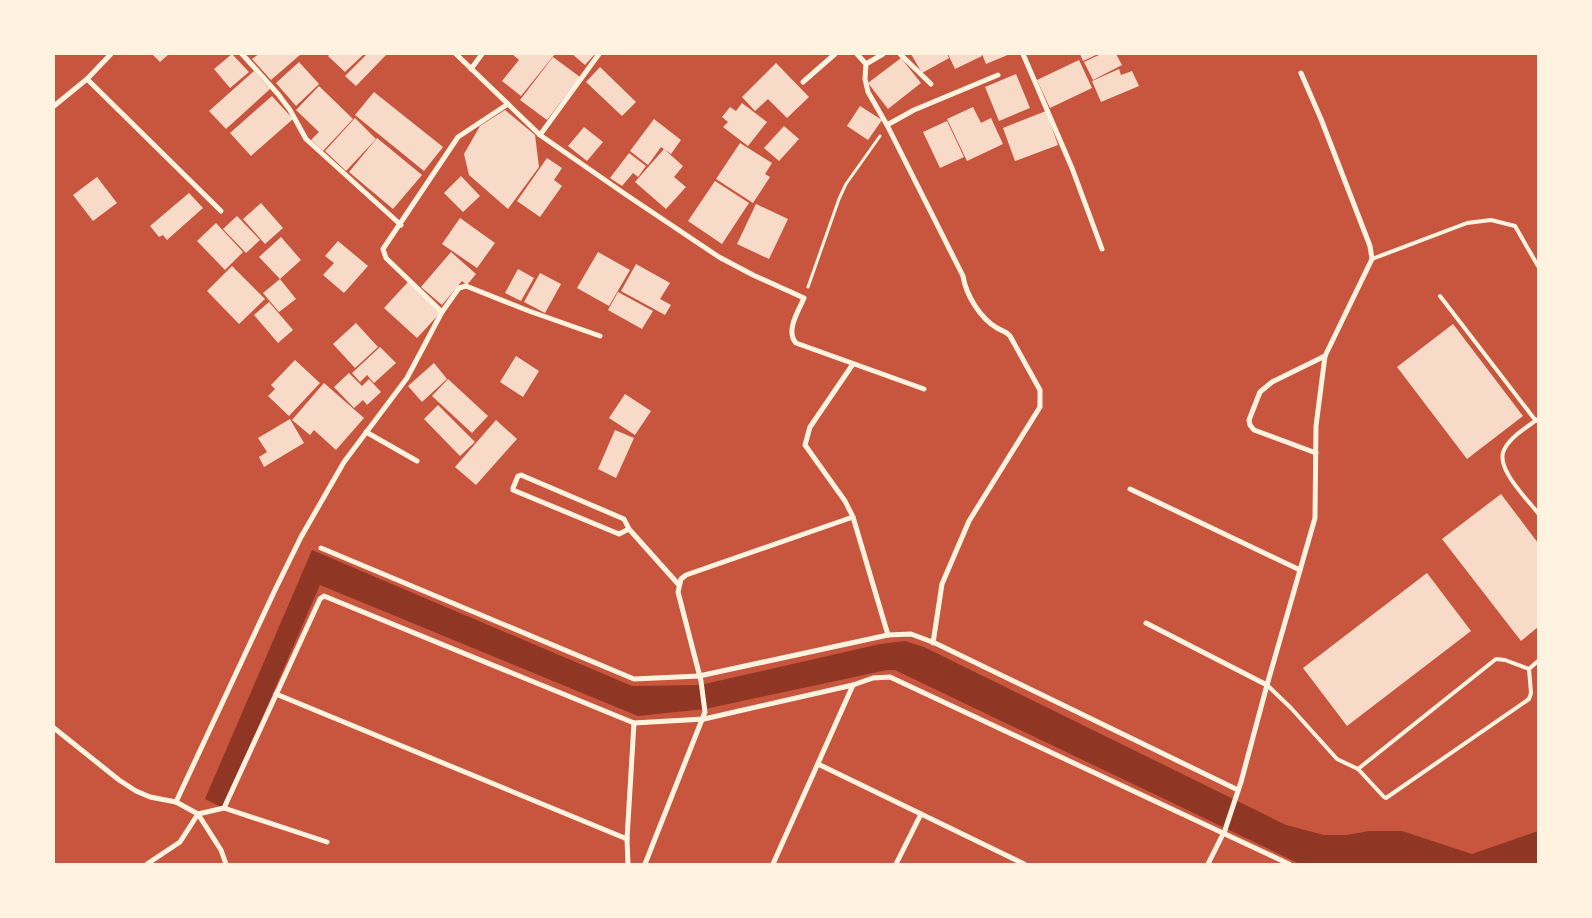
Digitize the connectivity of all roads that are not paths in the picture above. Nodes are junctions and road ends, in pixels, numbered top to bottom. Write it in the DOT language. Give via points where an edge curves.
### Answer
graph roads {
  1 [pos="111,54"];
  2 [pos="242,54"];
  3 [pos="456,54"];
  4 [pos="482,54"];
  5 [pos="599,54"];
  6 [pos="835,54"];
  7 [pos="857,54"];
  8 [pos="883,54"];
  9 [pos="900,54"];
  10 [pos="1023,54"];
  11 [pos="866,64"];
  12 [pos="471,69"];
  13 [pos="1301,73"];
  14 [pos="998,76"];
  15 [pos="87,79"];
  16 [pos="803,82"];
  17 [pos="931,84"];
  18 [pos="508,104"];
  19 [pos="54,106"];
  20 [pos="887,125"];
  21 [pos="540,135"];
  22 [pos="221,211"];
  23 [pos="401,225"];
  24 [pos="1102,250"];
  25 [pos="1372,259"];
  26 [pos="1538,266"];
  27 [pos="1440,296"];
  28 [pos="442,312"];
  29 [pos="600,336"];
  30 [pos="1325,356"];
  31 [pos="853,364"];
  32 [pos="924,389"];
  33 [pos="1537,420"];
  34 [pos="366,432"];
  35 [pos="1316,453"];
  36 [pos="417,461"];
  37 [pos="1130,489"];
  38 [pos="1538,513"];
  39 [pos="853,518"];
  40 [pos="629,529"];
  41 [pos="321,548"];
  42 [pos="1300,570"];
  43 [pos="679,584"];
  44 [pos="1146,623"];
  45 [pos="888,635"];
  46 [pos="933,643"];
  47 [pos="1538,660"];
  48 [pos="1529,669"];
  49 [pos="700,678"];
  50 [pos="1267,684"];
  51 [pos="853,685"];
  52 [pos="276,694"];
  53 [pos="704,719"];
  54 [pos="634,723"];
  55 [pos="54,728"];
  56 [pos="818,764"];
  57 [pos="1358,769"];
  58 [pos="1238,790"];
  59 [pos="176,802"];
  60 [pos="224,808"];
  61 [pos="198,814"];
  62 [pos="921,814"];
  63 [pos="1224,832"];
  64 [pos="628,839"];
  65 [pos="327,842"];
  66 [pos="147,864"];
  67 [pos="226,864"];
  68 [pos="628,864"];
  69 [pos="645,864"];
  70 [pos="773,864"];
  71 [pos="896,864"];
  72 [pos="1024,864"];
  73 [pos="1208,864"];
  74 [pos="1290,864"];
  1 -- 15 [label="street"];
  2 -- 23 [label="street" via="278,94 306,139"];
  3 -- 12 [label="street"];
  4 -- 12 [label="street"];
  5 -- 21 [label="street"];
  6 -- 16 [label="street"];
  7 -- 11 [label="street"];
  8 -- 11 [label="street"];
  9 -- 17 [label="street"];
  10 -- 24 [label="street" via="1072,168"];
  11 -- 20 [label="street" via="868,92"];
  12 -- 18 [label="street"];
  13 -- 25 [label="street" via="1370,246"];
  14 -- 20 [label="street" via="914,110"];
  15 -- 19 [label="street"];
  15 -- 22 [label="street"];
  18 -- 21 [label="street"];
  18 -- 23 [label="street" via="458,137"];
  20 -- 46 [label="street" via="963,276 971,300 987,320 1007,332 1040,390 1040,407 969,521 953,556 942,584"];
  21 -- 31 [label="street" via="719,257 804,298 794,320 793,340"];
  23 -- 28 [label="street" via="386,242 383,249 386,258"];
  25 -- 26 [label="lane" via="1467,223 1491,220 1514,226"];
  25 -- 30 [label="street"];
  27 -- 33 [label="lane"];
  28 -- 29 [label="street" via="459,288 466,286"];
  28 -- 34 [label="street" via="407,378"];
  30 -- 35 [label="street"];
  30 -- 35 [label="street" via="1272,382 1260,392 1249,420 1254,430"];
  31 -- 32 [label="street"];
  31 -- 39 [label="street" via="810,427 805,445 845,501"];
  33 -- 38 [label="lane" via="1504,449 1501,458 1509,477"];
  34 -- 36 [label="street"];
  34 -- 59 [label="street" via="344,462 301,537"];
  35 -- 42 [label="street" via="1315,518"];
  37 -- 42 [label="street"];
  39 -- 43 [label="street" via="686,576"];
  39 -- 45 [label="street"];
  40 -- 40 [label="street" via="624,519 521,475 513,488 619,534"];
  40 -- 43 [label="street"];
  41 -- 49 [label="street" via="634,679"];
  42 -- 50 [label="street"];
  43 -- 49 [label="street" via="678,592"];
  44 -- 50 [label="street"];
  45 -- 46 [label="street" via="911,634"];
  45 -- 49 [label="street"];
  46 -- 58 [label="street"];
  47 -- 48 [label="lane"];
  48 -- 57 [label="lane" via="1496,659"];
  48 -- 57 [label="lane" via="1529,699 1389,797 1384,797"];
  49 -- 53 [label="street" via="706,712"];
  50 -- 57 [label="lane" via="1337,759"];
  50 -- 58 [label="street"];
  51 -- 53 [label="street"];
  51 -- 56 [label="street"];
  51 -- 63 [label="street" via="873,678 890,677"];
  52 -- 54 [label="street" via="324,596"];
  52 -- 60 [label="street"];
  52 -- 64 [label="street"];
  53 -- 54 [label="street"];
  53 -- 69 [label="street"];
  54 -- 64 [label="street"];
  55 -- 59 [label="street" via="136,791"];
  56 -- 62 [label="street"];
  56 -- 70 [label="street"];
  58 -- 63 [label="street"];
  59 -- 61 [label="street"];
  60 -- 61 [label="street"];
  60 -- 65 [label="street"];
  61 -- 66 [label="street" via="180,842"];
  61 -- 67 [label="street"];
  62 -- 71 [label="street"];
  62 -- 72 [label="street"];
  63 -- 73 [label="street"];
  63 -- 74 [label="street"];
  64 -- 68 [label="street"];
}
